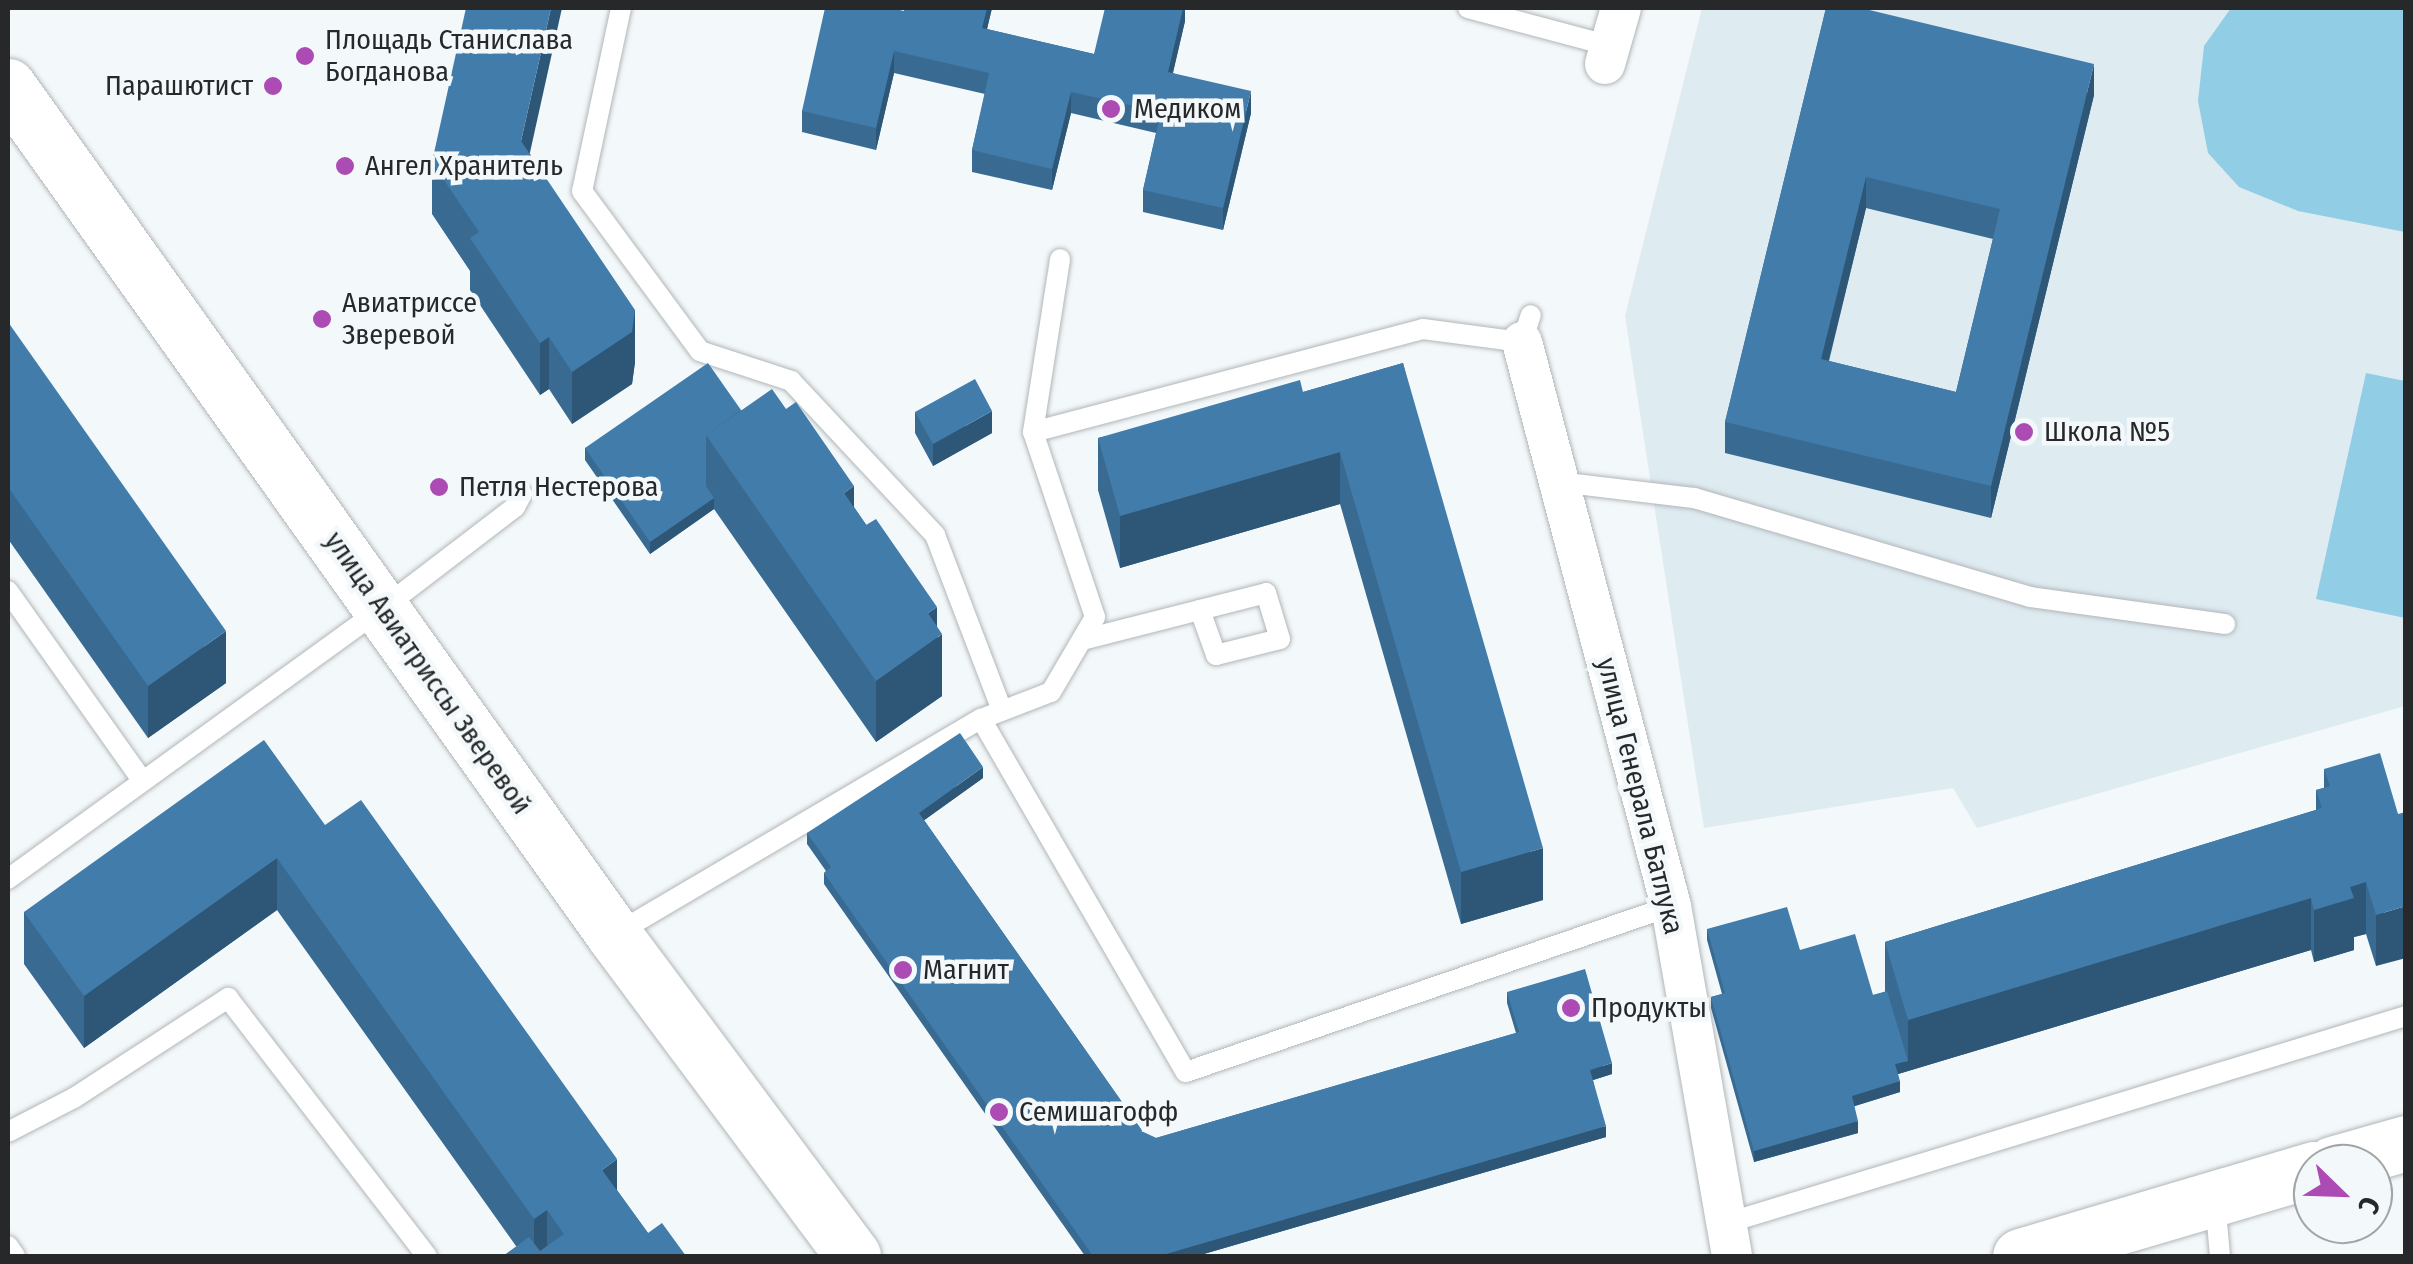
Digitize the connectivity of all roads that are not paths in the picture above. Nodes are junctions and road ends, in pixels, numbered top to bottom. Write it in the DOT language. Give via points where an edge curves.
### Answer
graph roads {
  1 [pos="621,8"];
  2 [pos="1468,8"];
  3 [pos="1612,39"];
  4 [pos="8,86"];
  5 [pos="1060,259"];
  6 [pos="1527,328"];
  7 [pos="1033,432"];
  8 [pos="1559,482"];
  9 [pos="522,494"];
  10 [pos="8,591"];
  11 [pos="383,608"];
  12 [pos="1200,610"];
  13 [pos="2225,624"];
  14 [pos="1082,640"];
  15 [pos="1002,710"];
  16 [pos="981,718"];
  17 [pos="142,780"];
  18 [pos="8,880"];
  19 [pos="1670,906"];
  20 [pos="614,935"];
  21 [pos="2406,1016"];
  22 [pos="8,1132"];
  23 [pos="2293,1175"];
  24 [pos="2215,1198"];
  25 [pos="1730,1240"];
  26 [pos="8,1246"];
  27 [pos="15,1256"];
  28 [pos="427,1256"];
  29 [pos="853,1256"];
  30 [pos="2020,1256"];
  31 [pos="2220,1256"];
  1 -- 15 [label="lane" via="582,191 700,352 791,381 935,535"];
  2 -- 3 [label="lane"];
  4 -- 11 [label="street, улица Авиатриссы Зверевой"];
  5 -- 7 [label="lane"];
  6 -- 7 [label="lane" via="1423,329"];
  6 -- 8 [label="street, улица Генерала Батлука"];
  7 -- 14 [label="lane" via="1095,617"];
  8 -- 13 [label="lane" via="1694,498 2030,596"];
  8 -- 19 [label="street, улица Генерала Батлука"];
  9 -- 11 [label="lane" via="515,507"];
  10 -- 17 [label="lane"];
  11 -- 17 [label="lane"];
  11 -- 20 [label="street, улица Авиатриссы Зверевой"];
  12 -- 14 [label="lane"];
  14 -- 15 [label="lane" via="1051,692"];
  15 -- 16 [label="lane"];
  16 -- 19 [label="lane" via="1186,1072"];
  16 -- 20 [label="lane"];
  17 -- 18 [label="lane"];
  19 -- 25 [label="street, улица Генерала Батлука"];
  20 -- 29 [label="street, улица Авиатриссы Зверевой"];
  21 -- 25 [label="lane"];
  22 -- 28 [label="lane" via="74,1098 228,998"];
  23 -- 24 [label="street"];
  24 -- 30 [label="street"];
  24 -- 31 [label="lane"];
  26 -- 27 [label="lane"];
}
